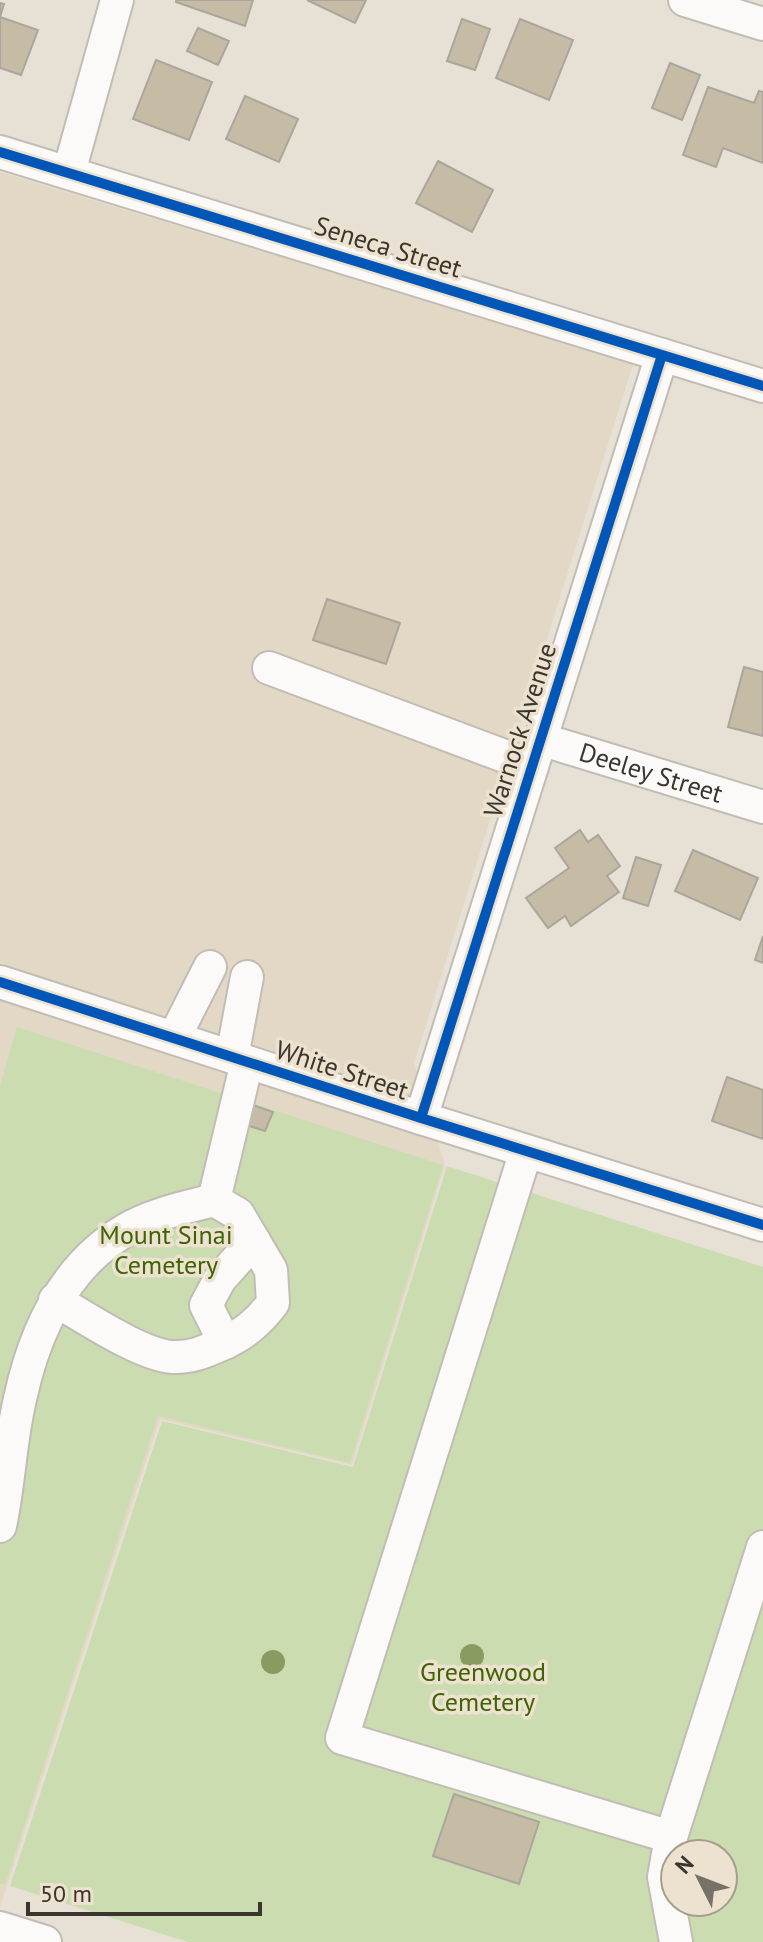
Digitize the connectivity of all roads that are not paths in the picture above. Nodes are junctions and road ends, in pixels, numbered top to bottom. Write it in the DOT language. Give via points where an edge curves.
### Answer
graph roads {
  1 [pos="117,0"];
  2 [pos="685,0"];
  3 [pos="763,24"];
  4 [pos="0,152"];
  5 [pos="69,172"];
  6 [pos="662,355"];
  7 [pos="763,386"];
  8 [pos="269,668"];
  9 [pos="536,753"];
  10 [pos="763,807"];
  11 [pos="210,967"];
  12 [pos="247,977"];
  13 [pos="0,982"];
  14 [pos="174,1038"];
  15 [pos="240,1060"];
  16 [pos="421,1118"];
  17 [pos="526,1151"];
  18 [pos="214,1200"];
  19 [pos="763,1225"];
  20 [pos="254,1241"];
  21 [pos="55,1300"];
  22 [pos="225,1343"];
  23 [pos="0,1526"];
  24 [pos="763,1547"];
  25 [pos="671,1837"];
  26 [pos="0,1928"];
  27 [pos="45,1942"];
  28 [pos="676,1942"];
  1 -- 5 [label="street"];
  2 -- 3 [label="street"];
  4 -- 5 [label="street, Seneca Street"];
  5 -- 6 [label="street, Seneca Street"];
  6 -- 7 [label="street, Seneca Street"];
  6 -- 9 [label="street, Warnock Avenue"];
  8 -- 9 [label="street, Deeley Street"];
  9 -- 10 [label="street, Deeley Street"];
  9 -- 16 [label="street, Warnock Avenue"];
  11 -- 14 [label="street"];
  12 -- 15 [label="street"];
  13 -- 14 [label="street, White Street"];
  14 -- 15 [label="street, White Street"];
  15 -- 16 [label="street, White Street"];
  15 -- 18 [label="street"];
  16 -- 17 [label="street, White Street"];
  17 -- 19 [label="street, White Street"];
  17 -- 25 [label="street" via="342,1738"];
  18 -- 20 [label="street" via="238,1214"];
  18 -- 21 [label="street" via="134,1225 89,1257"];
  20 -- 22 [label="street" via="220,1279 206,1305"];
  20 -- 22 [label="street" via="271,1270 273,1303 249,1331"];
  21 -- 22 [label="street" via="155,1353 196,1356"];
  21 -- 23 [label="street" via="19,1402"];
  24 -- 25 [label="street"];
  25 -- 28 [label="street" via="664,1877"];
  26 -- 27 [label="street"];
}
